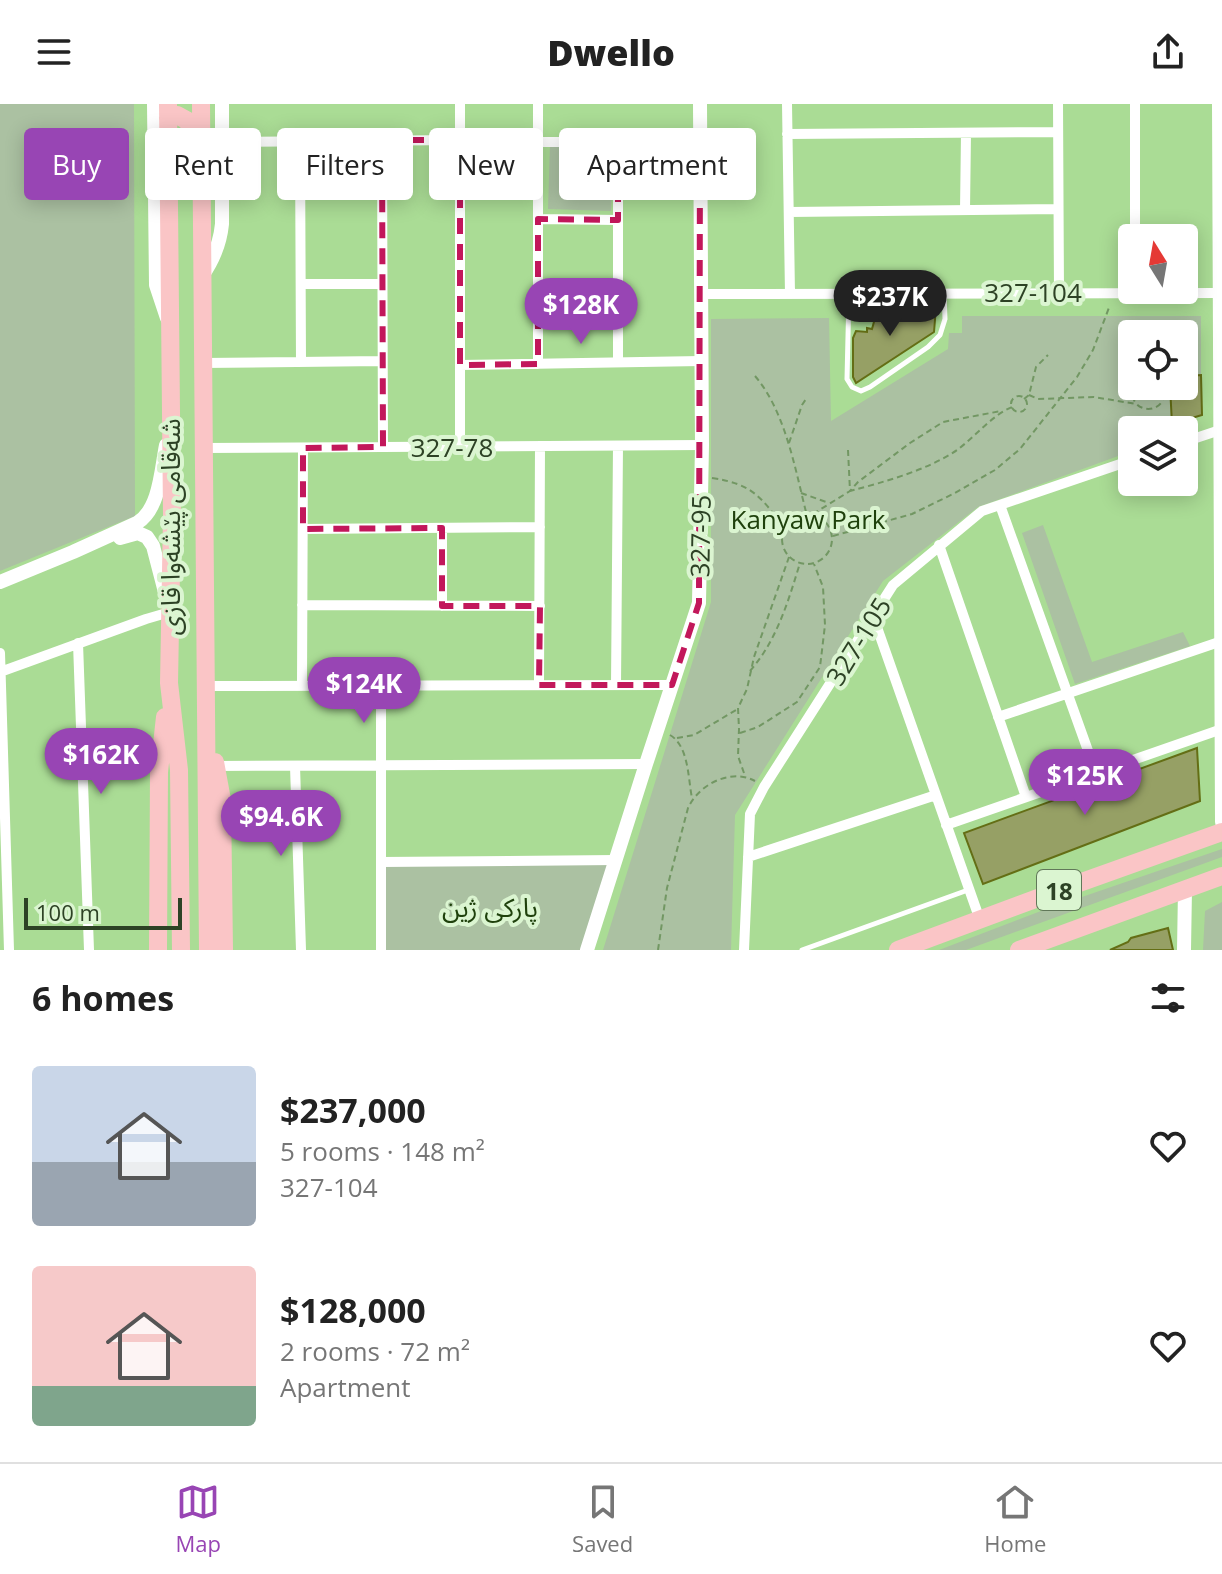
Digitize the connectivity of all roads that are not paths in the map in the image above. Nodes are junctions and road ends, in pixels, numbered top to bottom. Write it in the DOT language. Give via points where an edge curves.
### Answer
graph roads {
  1 [pos="154,104"];
  2 [pos="201,104"];
  3 [pos="222,104"];
  4 [pos="460,104"];
  5 [pos="538,104"];
  6 [pos="700,104"];
  7 [pos="787,104"];
  8 [pos="1058,104"];
  9 [pos="1135,104"];
  10 [pos="1219,104"];
  11 [pos="168,111"];
  12 [pos="189,128"];
  13 [pos="201,128"];
  14 [pos="222,128"];
  15 [pos="460,128"];
  16 [pos="538,128"];
  17 [pos="700,128"];
  18 [pos="1058,132"];
  19 [pos="966,133"];
  20 [pos="787,134"];
  21 [pos="201,200"];
  22 [pos="222,200"];
  23 [pos="300,200"];
  24 [pos="382,200"];
  25 [pos="460,200"];
  26 [pos="538,200"];
  27 [pos="618,200"];
  28 [pos="701,200"];
  29 [pos="1058,209"];
  30 [pos="965,210"];
  31 [pos="789,212"];
  32 [pos="538,219"];
  33 [pos="618,220"];
  34 [pos="1135,224"];
  35 [pos="202,277"];
  36 [pos="301,284"];
  37 [pos="382,284"];
  38 [pos="1059,292"];
  39 [pos="1118,292"];
  40 [pos="1198,292"];
  41 [pos="849,293"];
  42 [pos="944,293"];
  43 [pos="1220,293"];
  44 [pos="702,294"];
  45 [pos="790,294"];
  46 [pos="170,326"];
  47 [pos="1221,335"];
  48 [pos="382,361"];
  49 [pos="701,361"];
  50 [pos="301,362"];
  51 [pos="618,362"];
  52 [pos="202,363"];
  53 [pos="538,364"];
  54 [pos="460,365"];
  55 [pos="171,421"];
  56 [pos="1220,430"];
  57 [pos="1198,437"];
  58 [pos="702,445"];
  59 [pos="540,446"];
  60 [pos="618,446"];
  61 [pos="383,447"];
  62 [pos="460,447"];
  63 [pos="202,448"];
  64 [pos="303,448"];
  65 [pos="1118,465"];
  66 [pos="1000,505"];
  67 [pos="540,527"];
  68 [pos="442,528"];
  69 [pos="303,529"];
  70 [pos="939,545"];
  71 [pos="73,552"];
  72 [pos="1221,562"];
  73 [pos="0,582"];
  74 [pos="302,605"];
  75 [pos="442,606"];
  76 [pos="540,606"];
  77 [pos="170,612"];
  78 [pos="873,616"];
  79 [pos="1221,642"];
  80 [pos="78,643"];
  81 [pos="0,653"];
  82 [pos="0,672"];
  83 [pos="169,683"];
  84 [pos="381,685"];
  85 [pos="539,685"];
  86 [pos="616,685"];
  87 [pos="672,685"];
  88 [pos="205,686"];
  89 [pos="302,686"];
  90 [pos="1068,693"];
  91 [pos="0,706"];
  92 [pos="998,717"];
  93 [pos="1222,730"];
  94 [pos="206,731"];
  95 [pos="646,764"];
  96 [pos="381,765"];
  97 [pos="216,766"];
  98 [pos="295,766"];
  99 [pos="1096,773"];
  100 [pos="936,795"];
  101 [pos="1026,797"];
  102 [pos="2,802"];
  103 [pos="1222,822"];
  104 [pos="946,825"];
  105 [pos="1222,832"];
  106 [pos="748,857"];
  107 [pos="616,860"];
  108 [pos="381,862"];
  109 [pos="1222,876"];
  110 [pos="1185,889"];
  111 [pos="969,890"];
  112 [pos="4,905"];
  113 [pos="980,920"];
  114 [pos="1182,949"];
  115 [pos="9,950"];
  116 [pos="89,950"];
  117 [pos="158,950"];
  118 [pos="181,950"];
  119 [pos="208,950"];
  120 [pos="224,950"];
  121 [pos="301,950"];
  122 [pos="381,950"];
  123 [pos="587,950"];
  124 [pos="744,950"];
  125 [pos="802,950"];
  126 [pos="898,950"];
  127 [pos="1019,950"];
  1 -- 46 [label="street" via="156,285"];
  2 -- 13 [label="highway, شەقامی پێشەوا قازی"];
  3 -- 14 [label="street"];
  4 -- 15 [label="street"];
  5 -- 16 [label="street"];
  6 -- 17 [label="street, 327-95"];
  7 -- 20 [label="street"];
  8 -- 18 [label="street"];
  9 -- 34 [label="street"];
  10 -- 43 [label="street"];
  11 -- 12 [label="highway" via="188,121"];
  11 -- 46 [label="highway, شەقامی پێشەوا قازی"];
  18 -- 19 [label="street"];
  18 -- 29 [label="street"];
  19 -- 20 [label="street"];
  19 -- 30 [label="street"];
  20 -- 31 [label="street"];
  21 -- 35 [label="highway, شەقامی پێشەوا قازی"];
  22 -- 35 [label="street" via="220,243"];
  23 -- 36 [label="street"];
  24 -- 37 [label="street"];
  25 -- 54 [label="street"];
  26 -- 32 [label="street"];
  27 -- 33 [label="street"];
  28 -- 44 [label="street, 327-95"];
  29 -- 30 [label="street"];
  29 -- 38 [label="street"];
  30 -- 31 [label="street"];
  31 -- 45 [label="street"];
  32 -- 33 [label="street"];
  32 -- 53 [label="street"];
  33 -- 51 [label="street"];
  35 -- 52 [label="highway, شەقامی پێشەوا قازی"];
  36 -- 37 [label="street"];
  36 -- 50 [label="street"];
  37 -- 48 [label="street"];
  38 -- 39 [label="street, 327-104"];
  38 -- 42 [label="street, 327-104"];
  40 -- 43 [label="street, 327-104"];
  41 -- 42 [label="street, 327-104"];
  41 -- 42 [label="lane" via="847,379 861,391 935,342 944,327"];
  41 -- 45 [label="street, 327-104"];
  43 -- 47 [label="street"];
  44 -- 45 [label="street, 327-104"];
  44 -- 49 [label="street, 327-95"];
  46 -- 55 [label="highway, شەقامی پێشەوا قازی"];
  47 -- 56 [label="street"];
  48 -- 50 [label="street"];
  48 -- 61 [label="street"];
  49 -- 51 [label="street"];
  49 -- 58 [label="street, 327-95"];
  50 -- 52 [label="street"];
  51 -- 53 [label="street"];
  52 -- 63 [label="highway, شەقامی پێشەوا قازی"];
  53 -- 54 [label="street"];
  54 -- 62 [label="street"];
  55 -- 71 [label="street" via="150,512"];
  55 -- 77 [label="highway, شەقامی پێشەوا قازی"];
  56 -- 57 [label="street"];
  56 -- 72 [label="street"];
  58 -- 60 [label="street, 327-78"];
  58 -- 87 [label="street, 327-95" via="699,603"];
  59 -- 60 [label="street, 327-78"];
  59 -- 62 [label="street, 327-78"];
  59 -- 67 [label="street"];
  60 -- 86 [label="street"];
  61 -- 62 [label="street, 327-78"];
  61 -- 64 [label="street, 327-78"];
  63 -- 64 [label="street, 327-78"];
  63 -- 88 [label="highway, شەقامی پێشەوا قازی"];
  64 -- 69 [label="street"];
  65 -- 66 [label="street, 327-105"];
  66 -- 70 [label="street, 327-105" via="982,511"];
  66 -- 90 [label="street"];
  67 -- 68 [label="street"];
  67 -- 76 [label="street"];
  68 -- 69 [label="street"];
  68 -- 75 [label="street"];
  69 -- 74 [label="street"];
  70 -- 78 [label="street, 327-105" via="893,585"];
  70 -- 92 [label="street"];
  71 -- 73 [label="street"];
  71 -- 77 [label="street" via="133,534 147,537"];
  72 -- 79 [label="street"];
  74 -- 75 [label="street"];
  74 -- 89 [label="street"];
  75 -- 76 [label="street"];
  76 -- 85 [label="street"];
  77 -- 80 [label="street"];
  77 -- 83 [label="highway, شەقامی پێشەوا قازی"];
  78 -- 100 [label="street"];
  78 -- 106 [label="street, 327-105" via="764,787 750,814"];
  79 -- 90 [label="street"];
  79 -- 93 [label="street"];
  80 -- 82 [label="street"];
  80 -- 116 [label="street"];
  81 -- 82 [label="street"];
  82 -- 91 [label="street"];
  83 -- 117 [label="highway" via="159,772"];
  83 -- 118 [label="highway, شەقامی پێشەوا قازی" via="179,770"];
  84 -- 85 [label="street"];
  84 -- 89 [label="street"];
  84 -- 96 [label="street"];
  85 -- 86 [label="street"];
  86 -- 87 [label="street"];
  87 -- 95 [label="street, 327-95"];
  88 -- 89 [label="street"];
  88 -- 94 [label="highway, شەقامی پێشەوا قازی"];
  90 -- 92 [label="street"];
  90 -- 99 [label="street"];
  91 -- 102 [label="street"];
  92 -- 101 [label="street"];
  93 -- 99 [label="street"];
  93 -- 103 [label="street"];
  94 -- 97 [label="highway"];
  94 -- 119 [label="highway, شەقامی پێشەوا قازی"];
  95 -- 96 [label="street"];
  95 -- 107 [label="street, 327-95"];
  96 -- 98 [label="street"];
  96 -- 108 [label="street"];
  97 -- 98 [label="street"];
  97 -- 120 [label="highway" via="222,800"];
  98 -- 121 [label="street"];
  99 -- 101 [label="street"];
  100 -- 104 [label="street"];
  100 -- 106 [label="street"];
  101 -- 104 [label="street"];
  102 -- 112 [label="street"];
  104 -- 111 [label="street"];
  105 -- 113 [label="highway, 18"];
  106 -- 124 [label="street, 327-105"];
  107 -- 108 [label="street"];
  107 -- 123 [label="street, 327-95"];
  108 -- 122 [label="street"];
  109 -- 110 [label="highway, 18"];
  110 -- 114 [label="street"];
  110 -- 127 [label="highway, 18"];
  111 -- 113 [label="street"];
  111 -- 125 [label="lane"];
  112 -- 115 [label="street"];
  113 -- 126 [label="highway, 18"];
}
